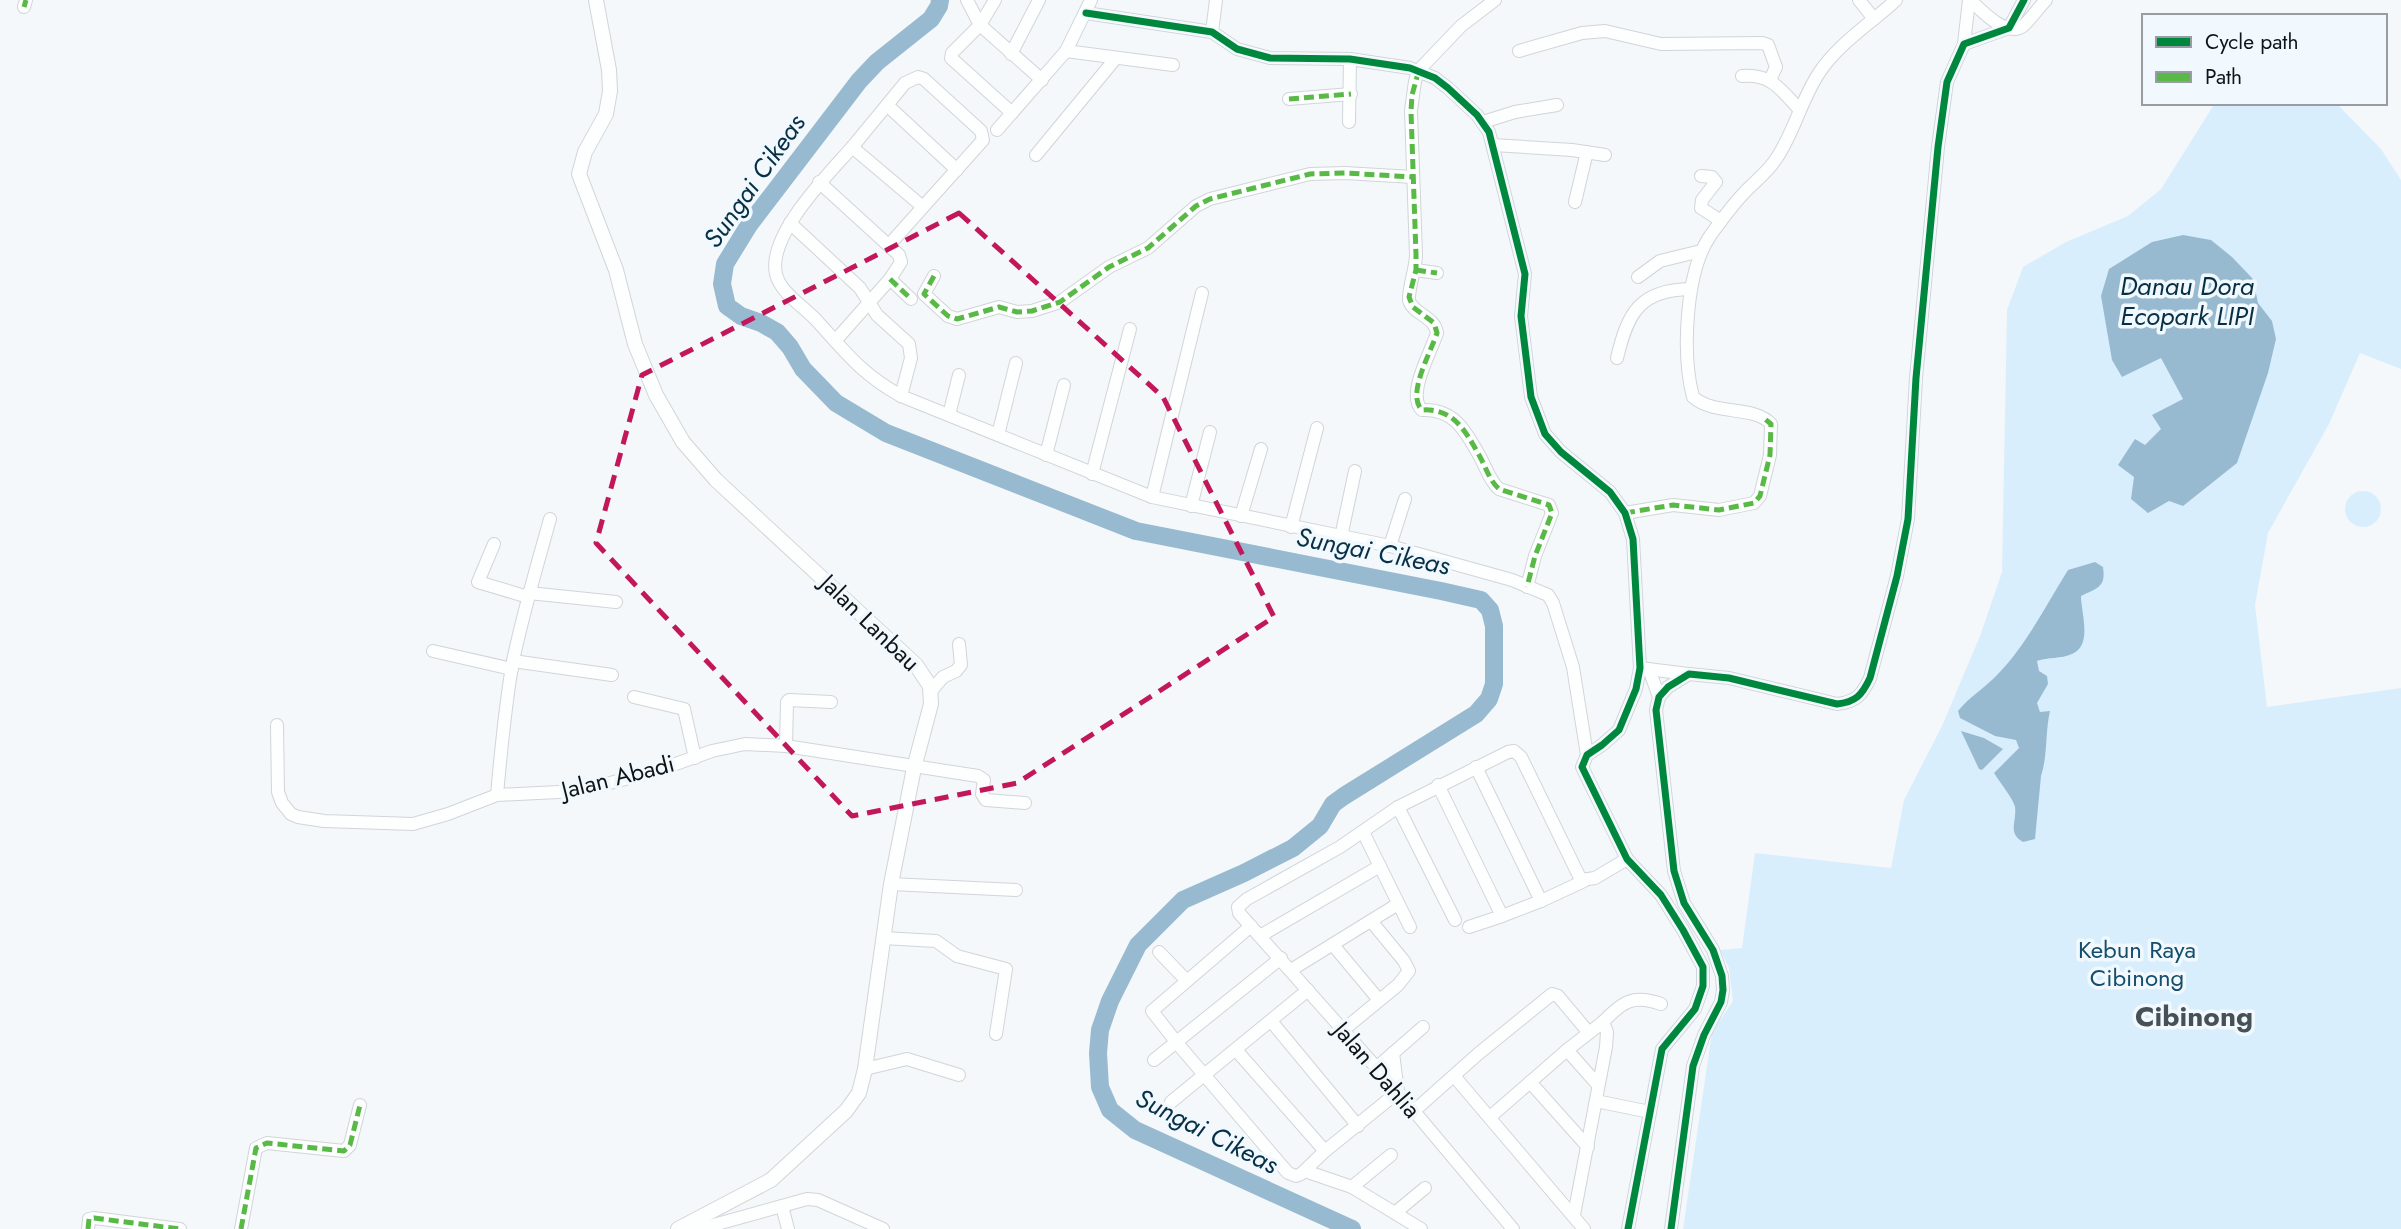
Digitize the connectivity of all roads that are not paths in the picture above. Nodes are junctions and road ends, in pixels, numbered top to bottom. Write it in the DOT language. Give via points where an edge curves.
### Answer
graph roads {
  1 [pos="596,0"];
  2 [pos="967,0"];
  3 [pos="995,0"];
  4 [pos="1039,0"];
  5 [pos="1091,0"];
  6 [pos="1216,0"];
  7 [pos="1495,0"];
  8 [pos="1859,0"];
  9 [pos="1896,0"];
  10 [pos="1970,0"];
  11 [pos="2024,0"];
  12 [pos="2046,0"];
  13 [pos="1086,13"];
  14 [pos="1874,19"];
  15 [pos="981,25"];
  16 [pos="2010,28"];
  17 [pos="1212,32"];
  18 [pos="1964,44"];
  19 [pos="1066,51"];
  20 [pos="1519,51"];
  21 [pos="1010,54"];
  22 [pos="1116,58"];
  23 [pos="1350,59"];
  24 [pos="1173,65"];
  25 [pos="1419,71"];
  26 [pos="1742,76"];
  27 [pos="1042,80"];
  28 [pos="1770,80"];
  29 [pos="1350,94"];
  30 [pos="1289,99"];
  31 [pos="887,104"];
  32 [pos="1557,105"];
  33 [pos="1799,109"];
  34 [pos="1012,113"];
  35 [pos="1349,122"];
  36 [pos="1483,122"];
  37 [pos="997,130"];
  38 [pos="1493,145"];
  39 [pos="852,147"];
  40 [pos="1587,152"];
  41 [pos="1036,155"];
  42 [pos="1605,155"];
  43 [pos="957,170"];
  44 [pos="1701,176"];
  45 [pos="1413,177"];
  46 [pos="819,182"];
  47 [pos="1575,202"];
  48 [pos="923,207"];
  49 [pos="1721,221"];
  50 [pos="790,223"];
  51 [pos="889,246"];
  52 [pos="1701,250"];
  53 [pos="1416,270"];
  54 [pos="1437,273"];
  55 [pos="934,276"];
  56 [pos="1638,276"];
  57 [pos="890,279"];
  58 [pos="1690,289"];
  59 [pos="1202,293"];
  60 [pos="911,299"];
  61 [pos="869,302"];
  62 [pos="1130,329"];
  63 [pos="835,341"];
  64 [pos="1617,358"];
  65 [pos="1016,363"];
  66 [pos="959,375"];
  67 [pos="1064,385"];
  68 [pos="901,396"];
  69 [pos="949,415"];
  70 [pos="1317,428"];
  71 [pos="1210,432"];
  72 [pos="998,435"];
  73 [pos="1261,449"];
  74 [pos="1046,455"];
  75 [pos="1355,471"];
  76 [pos="1092,474"];
  77 [pos="1152,497"];
  78 [pos="1405,499"];
  79 [pos="1191,506"];
  80 [pos="1625,513"];
  81 [pos="1241,516"];
  82 [pos="550,519"];
  83 [pos="1292,527"];
  84 [pos="1341,537"];
  85 [pos="494,544"];
  86 [pos="1390,546"];
  87 [pos="1527,587"];
  88 [pos="528,595"];
  89 [pos="616,601"];
  90 [pos="958,644"];
  91 [pos="433,651"];
  92 [pos="513,665"];
  93 [pos="1644,668"];
  94 [pos="1689,674"];
  95 [pos="612,675"];
  96 [pos="931,691"];
  97 [pos="634,697"];
  98 [pos="1660,697"];
  99 [pos="831,702"];
  100 [pos="277,725"];
  101 [pos="786,746"];
  102 [pos="1587,755"];
  103 [pos="695,758"];
  104 [pos="1476,767"];
  105 [pos="914,768"];
  106 [pos="1438,785"];
  107 [pos="497,795"];
  108 [pos="1026,803"];
  109 [pos="1398,807"];
  110 [pos="1363,832"];
  111 [pos="1627,859"];
  112 [pos="1380,866"];
  113 [pos="1580,877"];
  114 [pos="891,884"];
  115 [pos="1016,890"];
  116 [pos="1541,901"];
  117 [pos="1398,904"];
  118 [pos="1502,916"];
  119 [pos="1455,920"];
  120 [pos="1371,921"];
  121 [pos="1410,927"];
  122 [pos="1469,927"];
  123 [pos="1255,931"];
  124 [pos="883,938"];
  125 [pos="1334,945"];
  126 [pos="1159,952"];
  127 [pos="1280,958"];
  128 [pos="1291,970"];
  129 [pos="1186,980"];
  130 [pos="1308,990"];
  131 [pos="1379,1000"];
  132 [pos="1661,1004"];
  133 [pos="1271,1021"];
  134 [pos="1603,1022"];
  135 [pos="1423,1027"];
  136 [pos="1342,1031"];
  137 [pos="1589,1033"];
  138 [pos="996,1034"];
  139 [pos="1177,1043"];
  140 [pos="1236,1050"];
  141 [pos="1567,1050"];
  142 [pos="1393,1053"];
  143 [pos="1154,1060"];
  144 [pos="1376,1068"];
  145 [pos="865,1069"];
  146 [pos="959,1075"];
  147 [pos="1205,1076"];
  148 [pos="1454,1076"];
  149 [pos="1530,1082"];
  150 [pos="1598,1085"];
  151 [pos="1398,1092"];
  152 [pos="1596,1101"];
  153 [pos="1171,1102"];
  154 [pos="360,1105"];
  155 [pos="1414,1111"];
  156 [pos="1650,1112"];
  157 [pos="1490,1117"];
  158 [pos="1358,1126"];
  159 [pos="1588,1147"];
  160 [pos="1325,1152"];
  161 [pos="1391,1155"];
  162 [pos="1305,1171"];
  163 [pos="1352,1187"];
  164 [pos="1425,1188"];
  165 [pos="782,1206"];
  166 [pos="1396,1212"];
  167 [pos="1574,1215"];
  168 [pos="88,1229"];
  169 [pos="180,1229"];
  170 [pos="241,1229"];
  171 [pos="678,1229"];
  172 [pos="699,1229"];
  173 [pos="788,1229"];
  174 [pos="883,1229"];
  175 [pos="1421,1229"];
  176 [pos="1513,1229"];
  177 [pos="1584,1229"];
  178 [pos="1628,1229"];
  179 [pos="1671,1229"];
  1 -- 96 [label="street, Jalan Lanbau" via="610,91 606,114 585,152 579,174 656,395 683,442 716,480 916,666"];
  2 -- 15 [label="street"];
  3 -- 15 [label="street"];
  4 -- 21 [label="street"];
  5 -- 13 [label="street"];
  6 -- 17 [label="street"];
  7 -- 25 [label="street" via="1461,26"];
  8 -- 14 [label="street"];
  9 -- 14 [label="street"];
  10 -- 16 [label="street"];
  10 -- 18 [label="street"];
  11 -- 16 [label="street"];
  12 -- 16 [label="street" via="2022,27"];
  13 -- 17 [label="street"];
  13 -- 19 [label="street"];
  14 -- 33 [label="street" via="1828,60"];
  15 -- 21 [label="street"];
  15 -- 34 [label="street" via="951,58"];
  16 -- 18 [label="street"];
  17 -- 23 [label="street" via="1237,49 1270,58"];
  18 -- 94 [label="street" via="1947,82 1938,148 1908,519 1870,678 1860,696 1837,704 1729,678"];
  19 -- 22 [label="street"];
  19 -- 27 [label="street"];
  20 -- 28 [label="street" via="1605,31 1661,44 1762,43 1768,46 1776,67"];
  21 -- 27 [label="street"];
  22 -- 24 [label="street"];
  22 -- 41 [label="street"];
  23 -- 25 [label="street"];
  23 -- 29 [label="street"];
  25 -- 36 [label="street" via="1448,88"];
  25 -- 45 [label="street" via="1412,96"];
  26 -- 28 [label="street"];
  27 -- 34 [label="street"];
  28 -- 33 [label="street"];
  29 -- 30 [label="street"];
  29 -- 35 [label="street"];
  31 -- 39 [label="street"];
  31 -- 43 [label="street"];
  31 -- 43 [label="street" via="905,83 918,77 981,131 981,145"];
  32 -- 36 [label="street"];
  33 -- 49 [label="street" via="1775,162"];
  34 -- 37 [label="street"];
  36 -- 38 [label="street"];
  38 -- 40 [label="street"];
  38 -- 80 [label="street" via="1525,274 1521,316 1535,409 1553,444 1610,492"];
  39 -- 46 [label="street"];
  39 -- 48 [label="street"];
  40 -- 42 [label="street"];
  40 -- 47 [label="street"];
  43 -- 48 [label="street"];
  44 -- 49 [label="street" via="1713,177 1716,182 1701,208"];
  45 -- 53 [label="street"];
  45 -- 55 [label="street" via="1310,174 1210,199 1148,248 1109,267 1069,297 1032,311 999,307 957,319 948,316 923,293"];
  46 -- 50 [label="street"];
  46 -- 51 [label="street"];
  48 -- 51 [label="street"];
  49 -- 52 [label="street"];
  50 -- 61 [label="street" via="860,288"];
  50 -- 63 [label="street" via="777,257 776,277"];
  51 -- 57 [label="street" via="901,262"];
  52 -- 56 [label="street" via="1660,261"];
  52 -- 58 [label="street"];
  53 -- 54 [label="street"];
  53 -- 87 [label="street" via="1410,303 1434,323 1437,333 1415,391 1417,404 1422,410 1443,411 1456,421 1499,489 1544,502 1552,513"];
  57 -- 60 [label="street"];
  57 -- 61 [label="street"];
  58 -- 64 [label="street" via="1660,292 1645,300 1628,323"];
  58 -- 80 [label="street" via="1693,397 1708,407 1752,414 1771,424 1760,496 1754,503 1719,510 1673,505"];
  59 -- 77 [label="street"];
  61 -- 63 [label="street"];
  61 -- 68 [label="street" via="909,344 911,358"];
  62 -- 76 [label="street"];
  63 -- 68 [label="street" via="861,370"];
  65 -- 72 [label="street"];
  66 -- 69 [label="street"];
  67 -- 74 [label="street"];
  68 -- 69 [label="street"];
  69 -- 72 [label="street"];
  70 -- 83 [label="street"];
  71 -- 79 [label="street"];
  72 -- 74 [label="street"];
  73 -- 81 [label="street"];
  74 -- 76 [label="street"];
  75 -- 84 [label="street"];
  76 -- 77 [label="street"];
  77 -- 79 [label="street"];
  78 -- 86 [label="street"];
  79 -- 81 [label="street"];
  80 -- 93 [label="street" via="1633,538"];
  81 -- 83 [label="street"];
  82 -- 88 [label="street"];
  83 -- 84 [label="street"];
  84 -- 86 [label="street"];
  85 -- 88 [label="street" via="478,582"];
  86 -- 87 [label="street"];
  87 -- 102 [label="street" via="1548,595 1553,603 1573,667"];
  88 -- 89 [label="street"];
  88 -- 92 [label="street"];
  90 -- 96 [label="street" via="959,668"];
  91 -- 92 [label="street"];
  92 -- 95 [label="street"];
  92 -- 107 [label="street"];
  93 -- 94 [label="street"];
  93 -- 98 [label="street"];
  93 -- 102 [label="street" via="1619,730"];
  94 -- 98 [label="street"];
  96 -- 105 [label="street, Jalan Lanbau"];
  97 -- 103 [label="street" via="684,709"];
  98 -- 179 [label="street" via="1656,710 1674,871 1684,903 1717,960 1723,990 1693,1066"];
  99 -- 101 [label="street" via="789,700"];
  100 -- 107 [label="street, Jalan Abadi" via="278,792 286,808 298,817 413,824"];
  101 -- 103 [label="street, Jalan Abadi" via="745,744"];
  101 -- 105 [label="street, Jalan Abadi"];
  102 -- 111 [label="street" via="1582,763 1584,774"];
  103 -- 107 [label="street, Jalan Abadi" via="579,791"];
  104 -- 106 [label="street"];
  104 -- 113 [label="street" via="1518,752"];
  104 -- 116 [label="street"];
  105 -- 108 [label="street, Jalan Abadi" via="978,776 984,780 986,800"];
  105 -- 114 [label="street, Jalan Lanbau"];
  106 -- 109 [label="street"];
  106 -- 118 [label="street"];
  109 -- 110 [label="street"];
  109 -- 119 [label="street"];
  110 -- 112 [label="street"];
  110 -- 123 [label="street, Jalan Dahlia" via="1241,902 1240,913"];
  111 -- 113 [label="street" via="1595,878"];
  111 -- 156 [label="street" via="1661,895 1703,967 1703,986 1695,1009 1662,1049"];
  112 -- 117 [label="street"];
  112 -- 123 [label="street"];
  113 -- 116 [label="street"];
  114 -- 115 [label="street"];
  114 -- 124 [label="street, Jalan Lanbau"];
  116 -- 118 [label="street"];
  117 -- 120 [label="street"];
  117 -- 121 [label="street"];
  118 -- 122 [label="street"];
  120 -- 125 [label="street"];
  120 -- 131 [label="street" via="1409,971"];
  123 -- 127 [label="street, Jalan Dahlia"];
  123 -- 129 [label="street"];
  124 -- 138 [label="street" via="936,941 957,956 1006,969"];
  124 -- 145 [label="street, Jalan Lanbau"];
  125 -- 128 [label="street"];
  125 -- 131 [label="street"];
  126 -- 129 [label="street"];
  127 -- 128 [label="street, Jalan Dahlia"];
  127 -- 139 [label="street"];
  128 -- 130 [label="street, Jalan Dahlia"];
  129 -- 139 [label="street" via="1152,1011"];
  130 -- 133 [label="street"];
  130 -- 136 [label="street, Jalan Dahlia"];
  131 -- 136 [label="street"];
  132 -- 134 [label="street" via="1638,998 1621,1005"];
  133 -- 140 [label="street"];
  133 -- 158 [label="street"];
  134 -- 137 [label="street"];
  134 -- 150 [label="street" via="1606,1047"];
  135 -- 142 [label="street"];
  136 -- 144 [label="street, Jalan Dahlia"];
  137 -- 141 [label="street"];
  137 -- 148 [label="street" via="1552,994"];
  139 -- 143 [label="street"];
  139 -- 147 [label="street"];
  140 -- 147 [label="street"];
  140 -- 160 [label="street"];
  141 -- 149 [label="street"];
  141 -- 150 [label="street"];
  142 -- 144 [label="street"];
  142 -- 151 [label="street"];
  144 -- 151 [label="street, Jalan Dahlia"];
  145 -- 146 [label="street" via="907,1059"];
  145 -- 171 [label="street, Jalan Lanbau" via="859,1093 846,1111 771,1180"];
  147 -- 153 [label="street"];
  147 -- 162 [label="street" via="1288,1173 1296,1176"];
  148 -- 155 [label="street"];
  148 -- 157 [label="street"];
  149 -- 157 [label="street"];
  149 -- 159 [label="street"];
  150 -- 152 [label="street"];
  151 -- 155 [label="street, Jalan Dahlia"];
  151 -- 158 [label="street"];
  152 -- 156 [label="street"];
  152 -- 159 [label="street"];
  154 -- 170 [label="street" via="350,1145 344,1151 267,1143 256,1148"];
  155 -- 176 [label="street, Jalan Dahlia"];
  156 -- 178 [label="street"];
  157 -- 167 [label="street"];
  158 -- 160 [label="street"];
  159 -- 167 [label="street"];
  160 -- 162 [label="street"];
  161 -- 163 [label="street"];
  162 -- 163 [label="street"];
  163 -- 166 [label="street"];
  164 -- 166 [label="street"];
  165 -- 172 [label="street"];
  165 -- 173 [label="street"];
  165 -- 174 [label="street" via="818,1200"];
  166 -- 175 [label="street"];
  167 -- 177 [label="street"];
  168 -- 169 [label="street" via="91,1218"];
}
